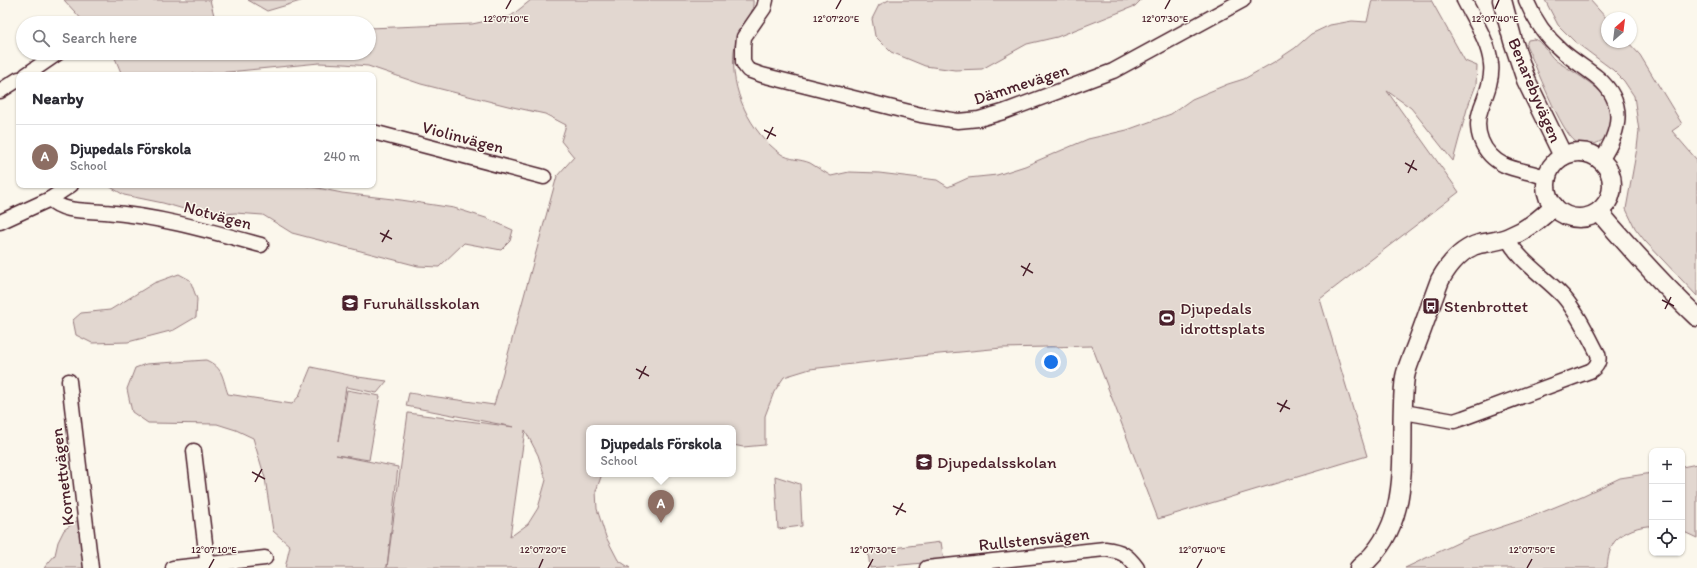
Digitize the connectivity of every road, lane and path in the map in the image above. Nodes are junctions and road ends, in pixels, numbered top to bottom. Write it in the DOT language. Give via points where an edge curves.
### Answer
graph roads {
  1 [pos="766,0"];
  2 [pos="1243,0"];
  3 [pos="1464,0"];
  4 [pos="1502,0"];
  5 [pos="1526,0"];
  6 [pos="48,60"];
  7 [pos="30,72"];
  8 [pos="16,81"];
  9 [pos="0,91"];
  10 [pos="376,133"];
  11 [pos="1563,156"];
  12 [pos="1601,160"];
  13 [pos="544,177"];
  14 [pos="1547,178"];
  15 [pos="66,188"];
  16 [pos="50,199"];
  17 [pos="1554,206"];
  18 [pos="1598,212"];
  19 [pos="0,222"];
  20 [pos="1507,238"];
  21 [pos="261,245"];
  22 [pos="1697,317"];
  23 [pos="70,381"];
  24 [pos="1404,412"];
  25 [pos="194,451"];
  26 [pos="265,558"];
  27 [pos="208,566"];
  28 [pos="91,568"];
  29 [pos="173,568"];
  30 [pos="927,568"];
  31 [pos="1137,568"];
  32 [pos="1359,568"];
  1 -- 2 [label="street, Dämmevägen" via="764,8 744,37 743,62 748,70 921,115 958,121 979,119 1003,112 1113,71"];
  3 -- 14 [label="street" via="1481,34 1492,65 1477,124 1478,135 1485,149 1503,164"];
  4 -- 11 [label="street, Benarebyvägen" via="1526,80"];
  5 -- 12 [label="street" via="1544,33 1561,50 1599,79 1617,104 1616,132"];
  6 -- 7 [label="street"];
  8 -- 9 [label="street"];
  10 -- 13 [label="street, Violinvägen"];
  11 -- 12 [label="street" via="1583,152"];
  11 -- 14 [label="street" via="1554,164"];
  12 -- 18 [label="street" via="1609,170 1612,183 1610,196"];
  14 -- 17 [label="street" via="1547,190"];
  15 -- 16 [label="street"];
  16 -- 19 [label="street"];
  16 -- 21 [label="street, Notvägen" via="59,206 151,217"];
  17 -- 18 [label="street" via="1575,218 1587,217"];
  17 -- 20 [label="street" via="1529,228"];
  18 -- 22 [label="street" via="1655,276"];
  20 -- 24 [label="street" via="1464,251 1445,270 1407,369"];
  20 -- 24 [label="street" via="1512,248 1567,301 1598,354 1597,364 1590,371 1454,421"];
  23 -- 28 [label="street, Kornettvägen"];
  24 -- 32 [label="street" via="1402,477 1396,512 1381,544"];
  25 -- 27 [label="street"];
  26 -- 27 [label="street"];
  27 -- 29 [label="street"];
  30 -- 31 [label="street, Rullstensvägen" via="1104,549 1116,550 1127,555"];
}
